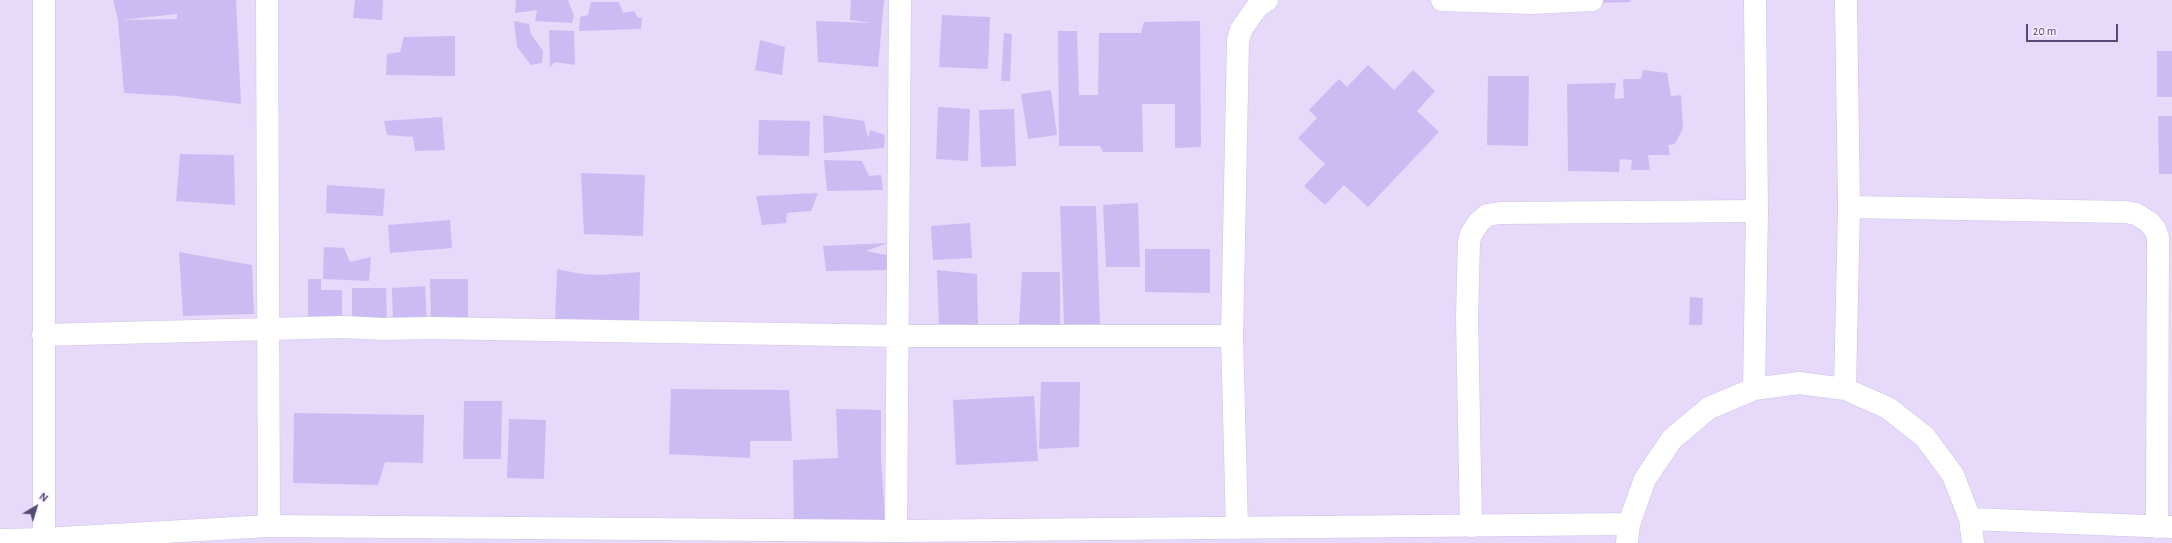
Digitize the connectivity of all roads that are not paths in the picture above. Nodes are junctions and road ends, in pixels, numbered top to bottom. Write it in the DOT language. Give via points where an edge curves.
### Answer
graph roads {
  1 [pos="44,0"];
  2 [pos="267,0"];
  3 [pos="900,0"];
  4 [pos="1267,0"];
  5 [pos="1442,0"];
  6 [pos="1592,0"];
  7 [pos="1755,0"];
  8 [pos="1846,0"];
  9 [pos="1531,1"];
  10 [pos="1849,207"];
  11 [pos="1757,211"];
  12 [pos="269,328"];
  13 [pos="42,335"];
  14 [pos="899,336"];
  15 [pos="1232,336"];
  16 [pos="1754,389"];
  17 [pos="1844,389"];
  18 [pos="1970,519"];
  19 [pos="269,526"];
  20 [pos="1471,526"];
  21 [pos="2165,527"];
  22 [pos="1237,528"];
  23 [pos="896,531"];
  24 [pos="1628,534"];
  25 [pos="0,540"];
  26 [pos="44,541"];
  27 [pos="1973,543"];
  1 -- 13 [label="street"];
  2 -- 12 [label="street"];
  3 -- 14 [label="street"];
  4 -- 15 [label="street" via="1249,17 1238,41"];
  5 -- 9 [label="street"];
  6 -- 9 [label="street"];
  7 -- 11 [label="street"];
  8 -- 10 [label="street"];
  10 -- 17 [label="street"];
  10 -- 21 [label="street" via="2126,212 2136,214 2149,222 2157,233 2158,242"];
  11 -- 16 [label="street"];
  11 -- 20 [label="street" via="1500,213 1487,215 1479,222 1469,242 1467,317"];
  12 -- 13 [label="street"];
  12 -- 14 [label="street" via="430,328"];
  12 -- 19 [label="street"];
  13 -- 26 [label="street"];
  14 -- 15 [label="street"];
  14 -- 23 [label="street"];
  15 -- 22 [label="street"];
  16 -- 17 [label="street" via="1799,384"];
  16 -- 24 [label="street" via="1709,408 1672,439 1644,478"];
  17 -- 18 [label="street" via="1888,408 1925,437 1953,475"];
  18 -- 21 [label="street"];
  18 -- 27 [label="street"];
  19 -- 23 [label="street"];
  19 -- 26 [label="street"];
  20 -- 22 [label="street"];
  20 -- 24 [label="street"];
  22 -- 23 [label="street"];
  25 -- 26 [label="street"];
}
